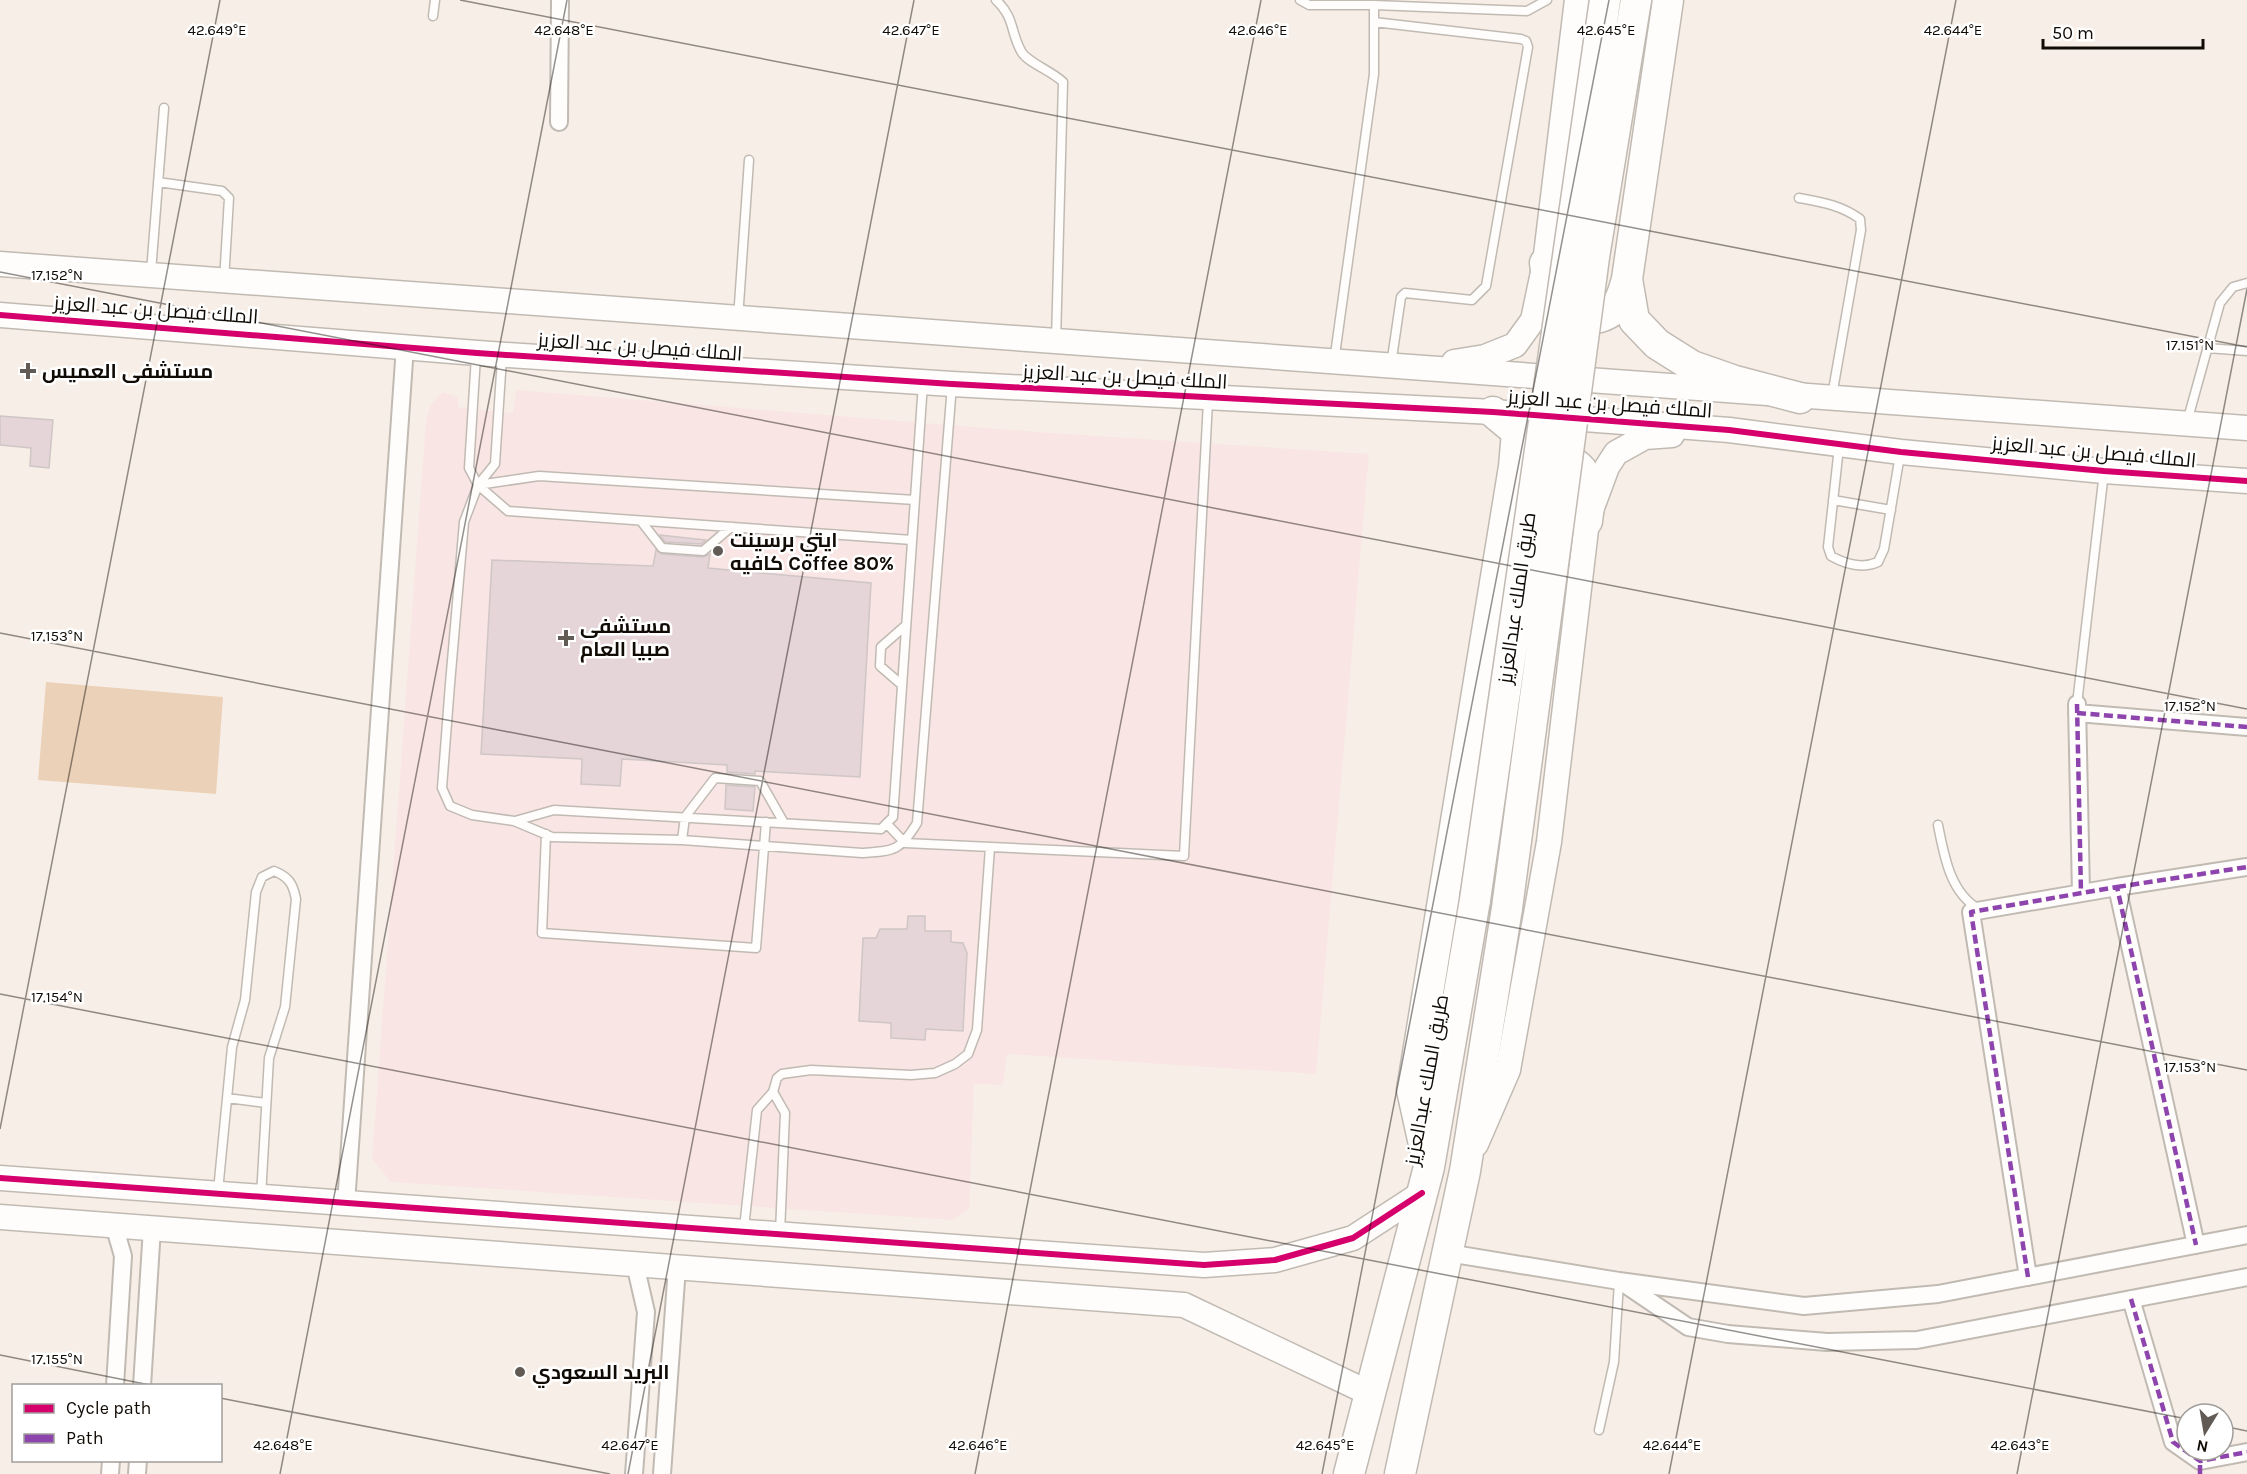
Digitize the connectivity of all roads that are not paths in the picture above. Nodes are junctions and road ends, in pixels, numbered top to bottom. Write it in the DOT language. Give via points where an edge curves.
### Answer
graph roads {
  1 [pos="435,0"];
  2 [pos="560,0"];
  3 [pos="996,0"];
  4 [pos="1300,0"];
  5 [pos="1547,0"];
  6 [pos="1577,0"];
  7 [pos="1605,0"];
  8 [pos="1636,0"];
  9 [pos="1668,0"];
  10 [pos="1374,4"];
  11 [pos="433,16"];
  12 [pos="1374,22"];
  13 [pos="164,108"];
  14 [pos="559,122"];
  15 [pos="749,160"];
  16 [pos="158,182"];
  17 [pos="1799,198"];
  18 [pos="1545,263"];
  19 [pos="0,264"];
  20 [pos="151,276"];
  21 [pos="1627,279"];
  22 [pos="224,281"];
  23 [pos="2247,283"];
  24 [pos="0,315"];
  25 [pos="738,322"];
  26 [pos="1056,345"];
  27 [pos="405,346"];
  28 [pos="2207,348"];
  29 [pos="2247,351"];
  30 [pos="477,352"];
  31 [pos="502,354"];
  32 [pos="1334,363"];
  33 [pos="1390,366"];
  34 [pos="1414,368"];
  35 [pos="923,382"];
  36 [pos="952,384"];
  37 [pos="1208,398"];
  38 [pos="1800,398"];
  39 [pos="1832,399"];
  40 [pos="1492,412"];
  41 [pos="2187,424"];
  42 [pos="2247,428"];
  43 [pos="1729,430"];
  44 [pos="1840,444"];
  45 [pos="1901,452"];
  46 [pos="2104,471"];
  47 [pos="2247,481"];
  48 [pos="478,485"];
  49 [pos="915,500"];
  50 [pos="1833,500"];
  51 [pos="1507,504"];
  52 [pos="1891,510"];
  53 [pos="641,520"];
  54 [pos="1587,521"];
  55 [pos="731,527"];
  56 [pos="912,540"];
  57 [pos="905,626"];
  58 [pos="902,685"];
  59 [pos="2077,708"];
  60 [pos="2247,727"];
  61 [pos="685,817"];
  62 [pos="514,821"];
  63 [pos="766,822"];
  64 [pos="784,823"];
  65 [pos="887,824"];
  66 [pos="1938,825"];
  67 [pos="546,834"];
  68 [pos="682,840"];
  69 [pos="905,843"];
  70 [pos="990,847"];
  71 [pos="764,848"];
  72 [pos="2247,867"];
  73 [pos="2117,886"];
  74 [pos="2081,893"];
  75 [pos="1982,910"];
  76 [pos="773,1092"];
  77 [pos="227,1098"];
  78 [pos="266,1103"];
  79 [pos="1465,1171"];
  80 [pos="0,1178"];
  81 [pos="1426,1180"];
  82 [pos="218,1195"];
  83 [pos="261,1198"];
  84 [pos="346,1204"];
  85 [pos="0,1217"];
  86 [pos="114,1226"];
  87 [pos="152,1228"];
  88 [pos="743,1232"];
  89 [pos="780,1235"];
  90 [pos="2247,1235"];
  91 [pos="2196,1245"];
  92 [pos="1448,1253"];
  93 [pos="635,1264"];
  94 [pos="677,1267"];
  95 [pos="2028,1277"];
  96 [pos="2247,1277"];
  97 [pos="1619,1281"];
  98 [pos="2131,1299"];
  99 [pos="115,1384"];
  100 [pos="142,1384"];
  101 [pos="1369,1393"];
  102 [pos="1599,1430"];
  103 [pos="2247,1452"];
  104 [pos="2200,1468"];
  105 [pos="634,1474"];
  106 [pos="662,1474"];
  107 [pos="1349,1474"];
  108 [pos="1400,1474"];
  1 -- 11 [label="lane"];
  2 -- 14 [label="street"];
  3 -- 26 [label="lane" via="1008,11 1021,53 1063,82"];
  4 -- 10 [label="lane" via="1309,4"];
  5 -- 10 [label="lane" via="1527,11"];
  6 -- 18 [label="street"];
  7 -- 81 [label="highway, طريق الملك عبدالعزيز, bridge" via="1475,900"];
  8 -- 79 [label="highway, طريق الملك عبدالعزيز, bridge" via="1589,293 1507,908"];
  9 -- 21 [label="highway"];
  10 -- 12 [label="lane"];
  12 -- 32 [label="lane" via="1374,74"];
  12 -- 33 [label="lane" via="1521,39 1528,47 1486,286 1472,300 1404,293"];
  13 -- 16 [label="lane"];
  15 -- 25 [label="lane"];
  16 -- 20 [label="lane"];
  16 -- 22 [label="lane" via="222,191 229,198"];
  17 -- 39 [label="lane" via="1829,203 1860,219"];
  18 -- 21 [label="highway" via="1551,301 1569,317 1596,319 1612,311 1622,298"];
  18 -- 34 [label="street" via="1533,320 1515,345 1485,357"];
  19 -- 20 [label="street, الملك فيصل بن عبد العزيز"];
  20 -- 22 [label="street, الملك فيصل بن عبد العزيز"];
  21 -- 38 [label="highway" via="1634,320 1658,344 1692,366"];
  22 -- 25 [label="street, الملك فيصل بن عبد العزيز"];
  23 -- 28 [label="lane" via="2233,287 2220,303"];
  24 -- 27 [label="street, الملك فيصل بن عبد العزيز"];
  25 -- 26 [label="street, الملك فيصل بن عبد العزيز"];
  26 -- 32 [label="street, الملك فيصل بن عبد العزيز"];
  27 -- 30 [label="street, الملك فيصل بن عبد العزيز"];
  27 -- 84 [label="street"];
  28 -- 29 [label="lane"];
  28 -- 41 [label="lane"];
  30 -- 31 [label="street, الملك فيصل بن عبد العزيز"];
  30 -- 48 [label="lane" via="469,468"];
  31 -- 35 [label="street, الملك فيصل بن عبد العزيز"];
  31 -- 48 [label="lane" via="495,464"];
  32 -- 33 [label="street, الملك فيصل بن عبد العزيز"];
  33 -- 34 [label="street, الملك فيصل بن عبد العزيز"];
  34 -- 38 [label="street, الملك فيصل بن عبد العزيز"];
  35 -- 36 [label="street, الملك فيصل بن عبد العزيز"];
  35 -- 49 [label="lane"];
  36 -- 37 [label="street, الملك فيصل بن عبد العزيز"];
  36 -- 69 [label="lane" via="917,823"];
  37 -- 40 [label="street, الملك فيصل بن عبد العزيز"];
  37 -- 70 [label="lane" via="1184,856"];
  38 -- 39 [label="street, الملك فيصل بن عبد العزيز"];
  39 -- 41 [label="street, الملك فيصل بن عبد العزيز"];
  40 -- 43 [label="street, الملك فيصل بن عبد العزيز"];
  40 -- 51 [label="highway" via="1517,432"];
  41 -- 42 [label="street, الملك فيصل بن عبد العزيز"];
  43 -- 44 [label="street, الملك فيصل بن عبد العزيز"];
  43 -- 54 [label="street" via="1644,437 1616,453"];
  44 -- 45 [label="street, الملك فيصل بن عبد العزيز"];
  44 -- 50 [label="lane"];
  45 -- 46 [label="street, الملك فيصل بن عبد العزيز"];
  45 -- 52 [label="lane"];
  46 -- 47 [label="street, الملك فيصل بن عبد العزيز"];
  46 -- 59 [label="lane"];
  48 -- 49 [label="lane" via="539,476"];
  48 -- 53 [label="lane" via="508,511"];
  48 -- 62 [label="lane" via="464,522 442,788 450,806 472,815"];
  49 -- 56 [label="lane"];
  50 -- 52 [label="lane"];
  50 -- 52 [label="lane" via="1828,547 1831,556 1844,562 1869,566 1878,562"];
  51 -- 54 [label="highway" via="1526,467 1553,457 1569,460 1580,466 1589,487"];
  51 -- 81 [label="highway" via="1412,1090"];
  53 -- 55 [label="lane"];
  53 -- 55 [label="lane" via="662,548 703,551"];
  54 -- 79 [label="street" via="1549,842 1508,1070"];
  55 -- 56 [label="lane"];
  56 -- 57 [label="lane"];
  57 -- 58 [label="lane"];
  57 -- 58 [label="lane" via="881,647 879,666"];
  58 -- 65 [label="lane" via="896,802 893,818"];
  59 -- 60 [label="street"];
  59 -- 74 [label="street"];
  61 -- 62 [label="lane" via="554,810"];
  61 -- 63 [label="lane"];
  61 -- 64 [label="lane" via="715,778 760,781"];
  61 -- 68 [label="lane"];
  62 -- 67 [label="lane"];
  63 -- 64 [label="lane"];
  63 -- 71 [label="lane"];
  64 -- 65 [label="lane" via="881,829"];
  65 -- 69 [label="lane"];
  66 -- 75 [label="lane" via="1945,859 1956,885 1969,903"];
  67 -- 68 [label="lane"];
  67 -- 71 [label="lane" via="542,933 756,948"];
  68 -- 71 [label="lane"];
  69 -- 70 [label="lane"];
  69 -- 71 [label="lane" via="892,851 862,853"];
  70 -- 76 [label="lane" via="977,1030 968,1054 935,1073 788,1072 777,1078"];
  72 -- 73 [label="street"];
  73 -- 74 [label="street"];
  73 -- 91 [label="street"];
  74 -- 75 [label="street"];
  75 -- 95 [label="street" via="1971,912"];
  76 -- 88 [label="lane" via="757,1110"];
  76 -- 89 [label="lane" via="785,1113"];
  77 -- 78 [label="lane"];
  77 -- 78 [label="lane" via="232,1047 245,1000 256,892 262,877 274,871 286,876 296,899 285,1007 269,1058"];
  77 -- 82 [label="lane"];
  78 -- 83 [label="lane"];
  79 -- 92 [label="highway, طريق الملك عبدالعزيز"];
  80 -- 82 [label="street"];
  81 -- 89 [label="street" via="1353,1238 1275,1260 1204,1265"];
  81 -- 101 [label="highway, طريق الملك عبدالعزيز"];
  82 -- 83 [label="street"];
  83 -- 84 [label="street"];
  84 -- 88 [label="street"];
  85 -- 86 [label="street"];
  86 -- 87 [label="street"];
  86 -- 99 [label="street" via="123,1256"];
  87 -- 93 [label="street"];
  87 -- 100 [label="street"];
  88 -- 89 [label="street"];
  90 -- 91 [label="street"];
  91 -- 95 [label="street"];
  92 -- 97 [label="street"];
  92 -- 108 [label="highway, طريق الملك عبدالعزيز"];
  93 -- 94 [label="street"];
  93 -- 105 [label="street" via="646,1312"];
  94 -- 101 [label="street" via="1184,1305"];
  94 -- 106 [label="street"];
  95 -- 97 [label="street" via="1938,1294 1804,1306"];
  96 -- 98 [label="street"];
  97 -- 98 [label="street" via="1688,1327 1827,1342 1917,1340"];
  97 -- 102 [label="lane" via="1614,1362"];
  98 -- 104 [label="street" via="2173,1442"];
  101 -- 107 [label="highway, طريق الملك عبدالعزيز"];
  103 -- 104 [label="street"];
}
